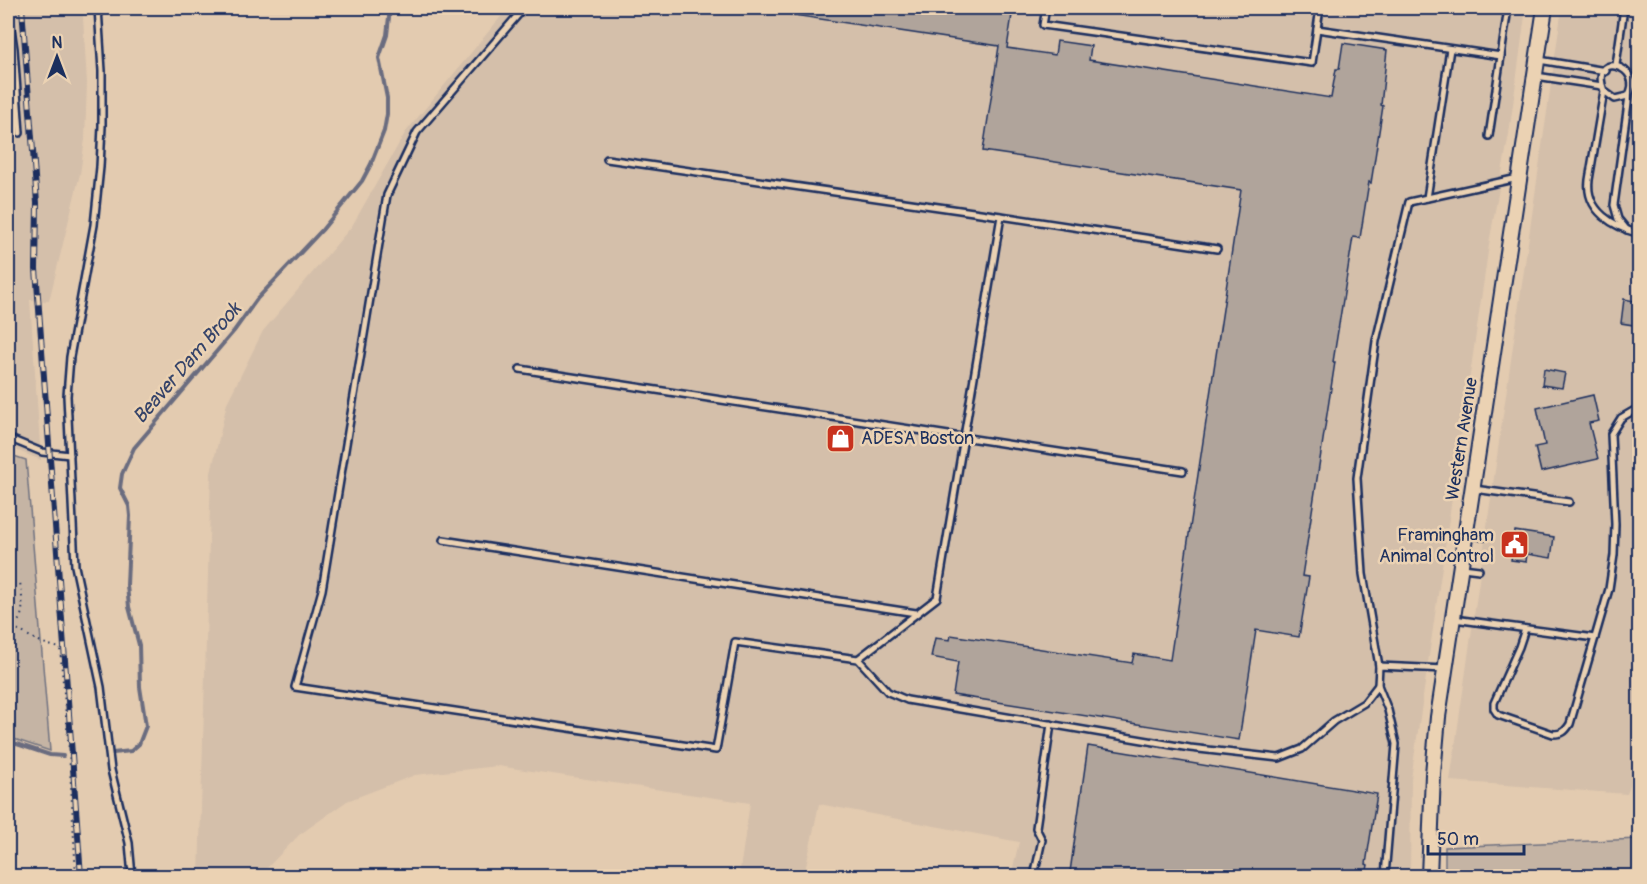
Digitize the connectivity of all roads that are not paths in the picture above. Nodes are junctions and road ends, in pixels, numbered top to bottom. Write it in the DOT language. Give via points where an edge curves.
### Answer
graph roads {
  1 [pos="8,8"];
  2 [pos="98,8"];
  3 [pos="524,8"];
  4 [pos="1046,8"];
  5 [pos="1320,8"];
  6 [pos="1508,8"];
  7 [pos="1545,8"];
  8 [pos="1624,8"];
  9 [pos="1317,29"];
  10 [pos="1450,49"];
  11 [pos="1501,56"];
  12 [pos="1539,60"];
  13 [pos="1616,65"];
  14 [pos="1606,71"];
  15 [pos="1536,75"];
  16 [pos="1603,88"];
  17 [pos="1629,96"];
  18 [pos="20,133"];
  19 [pos="1490,136"];
  20 [pos="607,159"];
  21 [pos="1521,177"];
  22 [pos="1427,198"];
  23 [pos="1001,216"];
  24 [pos="1628,231"];
  25 [pos="1640,234"];
  26 [pos="1217,249"];
  27 [pos="520,369"];
  28 [pos="1640,407"];
  29 [pos="964,437"];
  30 [pos="8,438"];
  31 [pos="70,454"];
  32 [pos="1183,471"];
  33 [pos="1473,489"];
  34 [pos="1569,502"];
  35 [pos="1466,534"];
  36 [pos="1484,537"];
  37 [pos="443,540"];
  38 [pos="1461,567"];
  39 [pos="1479,570"];
  40 [pos="916,614"];
  41 [pos="1453,619"];
  42 [pos="1525,629"];
  43 [pos="1595,638"];
  44 [pos="858,659"];
  45 [pos="1379,666"];
  46 [pos="1445,669"];
  47 [pos="1378,685"];
  48 [pos="1051,724"];
  49 [pos="132,876"];
  50 [pos="1034,876"];
  51 [pos="1385,876"];
  52 [pos="1429,876"];
  1 -- 18 [label="lane"];
  2 -- 31 [label="lane" via="102,126 94,225 70,357"];
  3 -- 44 [label="lane" via="417,132 387,195 321,590 295,687 716,750 735,642"];
  4 -- 9 [label="lane" via="1043,25 1312,63"];
  5 -- 9 [label="lane"];
  6 -- 11 [label="lane"];
  7 -- 12 [label="street, Western Avenue"];
  8 -- 13 [label="lane"];
  9 -- 10 [label="lane"];
  10 -- 11 [label="lane"];
  10 -- 22 [label="lane"];
  11 -- 19 [label="lane"];
  12 -- 14 [label="lane"];
  12 -- 15 [label="street, Western Avenue"];
  13 -- 14 [label="lane"];
  13 -- 17 [label="lane" via="1626,66 1635,75 1636,86"];
  14 -- 16 [label="lane"];
  15 -- 16 [label="lane"];
  15 -- 21 [label="street, Western Avenue"];
  16 -- 17 [label="lane" via="1615,99"];
  16 -- 24 [label="lane" via="1589,195 1606,219"];
  17 -- 24 [label="lane" via="1614,205 1618,219"];
  20 -- 23 [label="lane"];
  21 -- 22 [label="lane"];
  21 -- 33 [label="street, Western Avenue"];
  22 -- 45 [label="lane" via="1409,202 1376,340 1357,478 1363,574"];
  23 -- 26 [label="lane"];
  23 -- 29 [label="lane"];
  24 -- 25 [label="lane"];
  27 -- 29 [label="lane"];
  28 -- 43 [label="lane" via="1621,418 1611,434 1614,555"];
  29 -- 32 [label="lane"];
  29 -- 40 [label="lane" via="937,598"];
  30 -- 31 [label="lane" via="42,452"];
  31 -- 49 [label="lane" via="75,566 101,687 111,770 129,843"];
  33 -- 34 [label="lane"];
  33 -- 35 [label="street, Western Avenue"];
  35 -- 36 [label="lane"];
  35 -- 38 [label="street, Western Avenue"];
  37 -- 40 [label="lane"];
  38 -- 39 [label="lane"];
  38 -- 41 [label="street, Western Avenue"];
  40 -- 44 [label="lane"];
  41 -- 42 [label="lane"];
  41 -- 46 [label="street, Western Avenue"];
  42 -- 43 [label="lane"];
  42 -- 43 [label="lane" via="1494,709 1498,715 1553,734 1565,732 1570,724"];
  44 -- 48 [label="lane" via="888,692 907,700"];
  45 -- 46 [label="lane"];
  45 -- 47 [label="lane"];
  46 -- 52 [label="street, Western Avenue" via="1434,758"];
  47 -- 48 [label="lane" via="1364,704 1334,721 1302,749 1279,758 1190,748"];
  47 -- 51 [label="lane" via="1396,744"];
  48 -- 50 [label="lane" via="1036,828 1042,840"];
}
